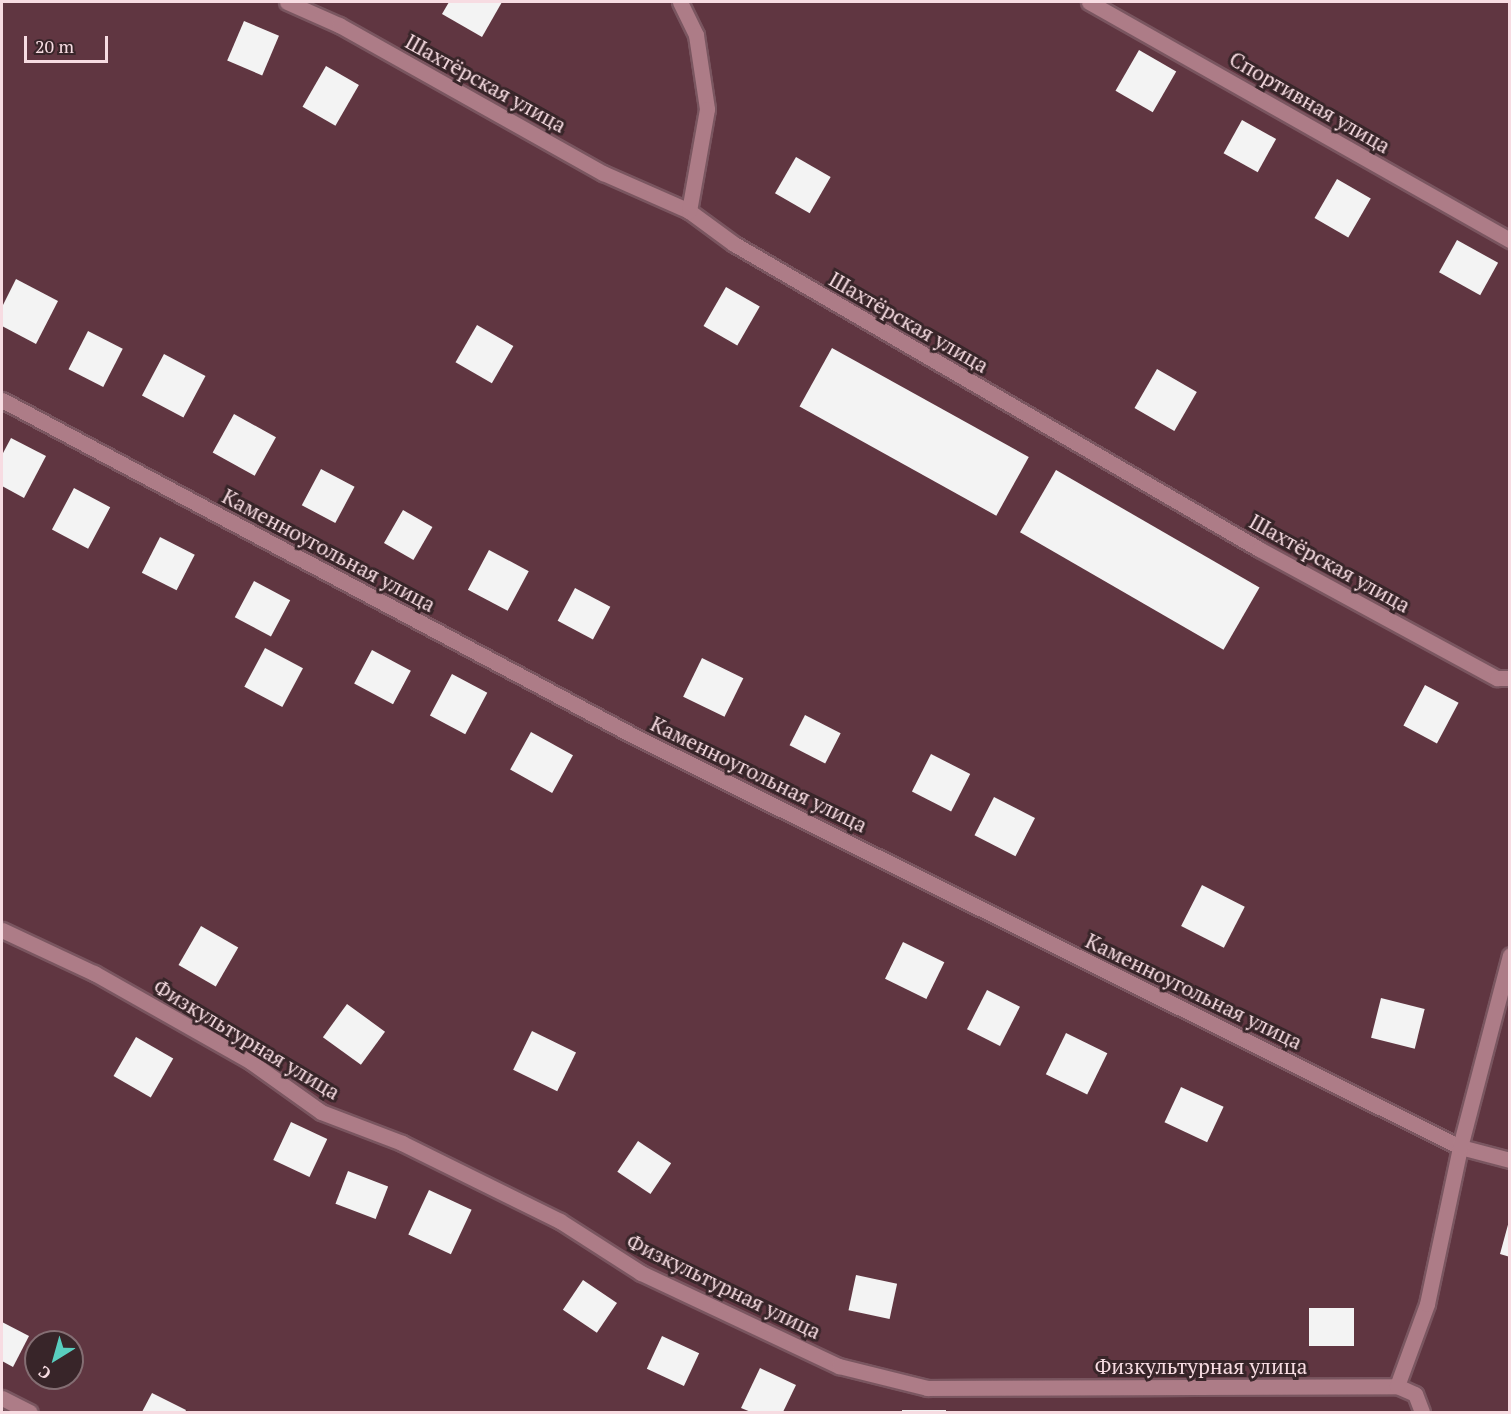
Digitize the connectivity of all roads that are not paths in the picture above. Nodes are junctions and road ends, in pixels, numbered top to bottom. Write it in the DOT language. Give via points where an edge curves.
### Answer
graph roads {
  1 [pos="287,2"];
  2 [pos="680,2"];
  3 [pos="1089,2"];
  4 [pos="689,211"];
  5 [pos="1509,240"];
  6 [pos="2,400"];
  7 [pos="1509,678"];
  8 [pos="2,930"];
  9 [pos="1509,955"];
  10 [pos="1460,1147"];
  11 [pos="1509,1160"];
  12 [pos="1397,1386"];
  13 [pos="2,1398"];
  14 [pos="30,1413"];
  15 [pos="1422,1413"];
  1 -- 4 [label="street, Шахтёрская улица" via="339,25 603,173"];
  2 -- 4 [label="street" via="696,35 707,109"];
  3 -- 5 [label="street, Спортивная улица"];
  4 -- 7 [label="street, Шахтёрская улица" via="734,244 1259,549 1497,678"];
  6 -- 10 [label="street, Каменноугольная улица" via="632,735"];
  8 -- 12 [label="street, Физкультурная улица" via="94,973 251,1062 321,1112 402,1143 561,1221 641,1273 839,1366 927,1388"];
  9 -- 10 [label="street"];
  10 -- 11 [label="street, Каменноугольная улица"];
  10 -- 12 [label="street" via="1427,1304"];
  12 -- 15 [label="street" via="1415,1394"];
  13 -- 14 [label="street"];
}
